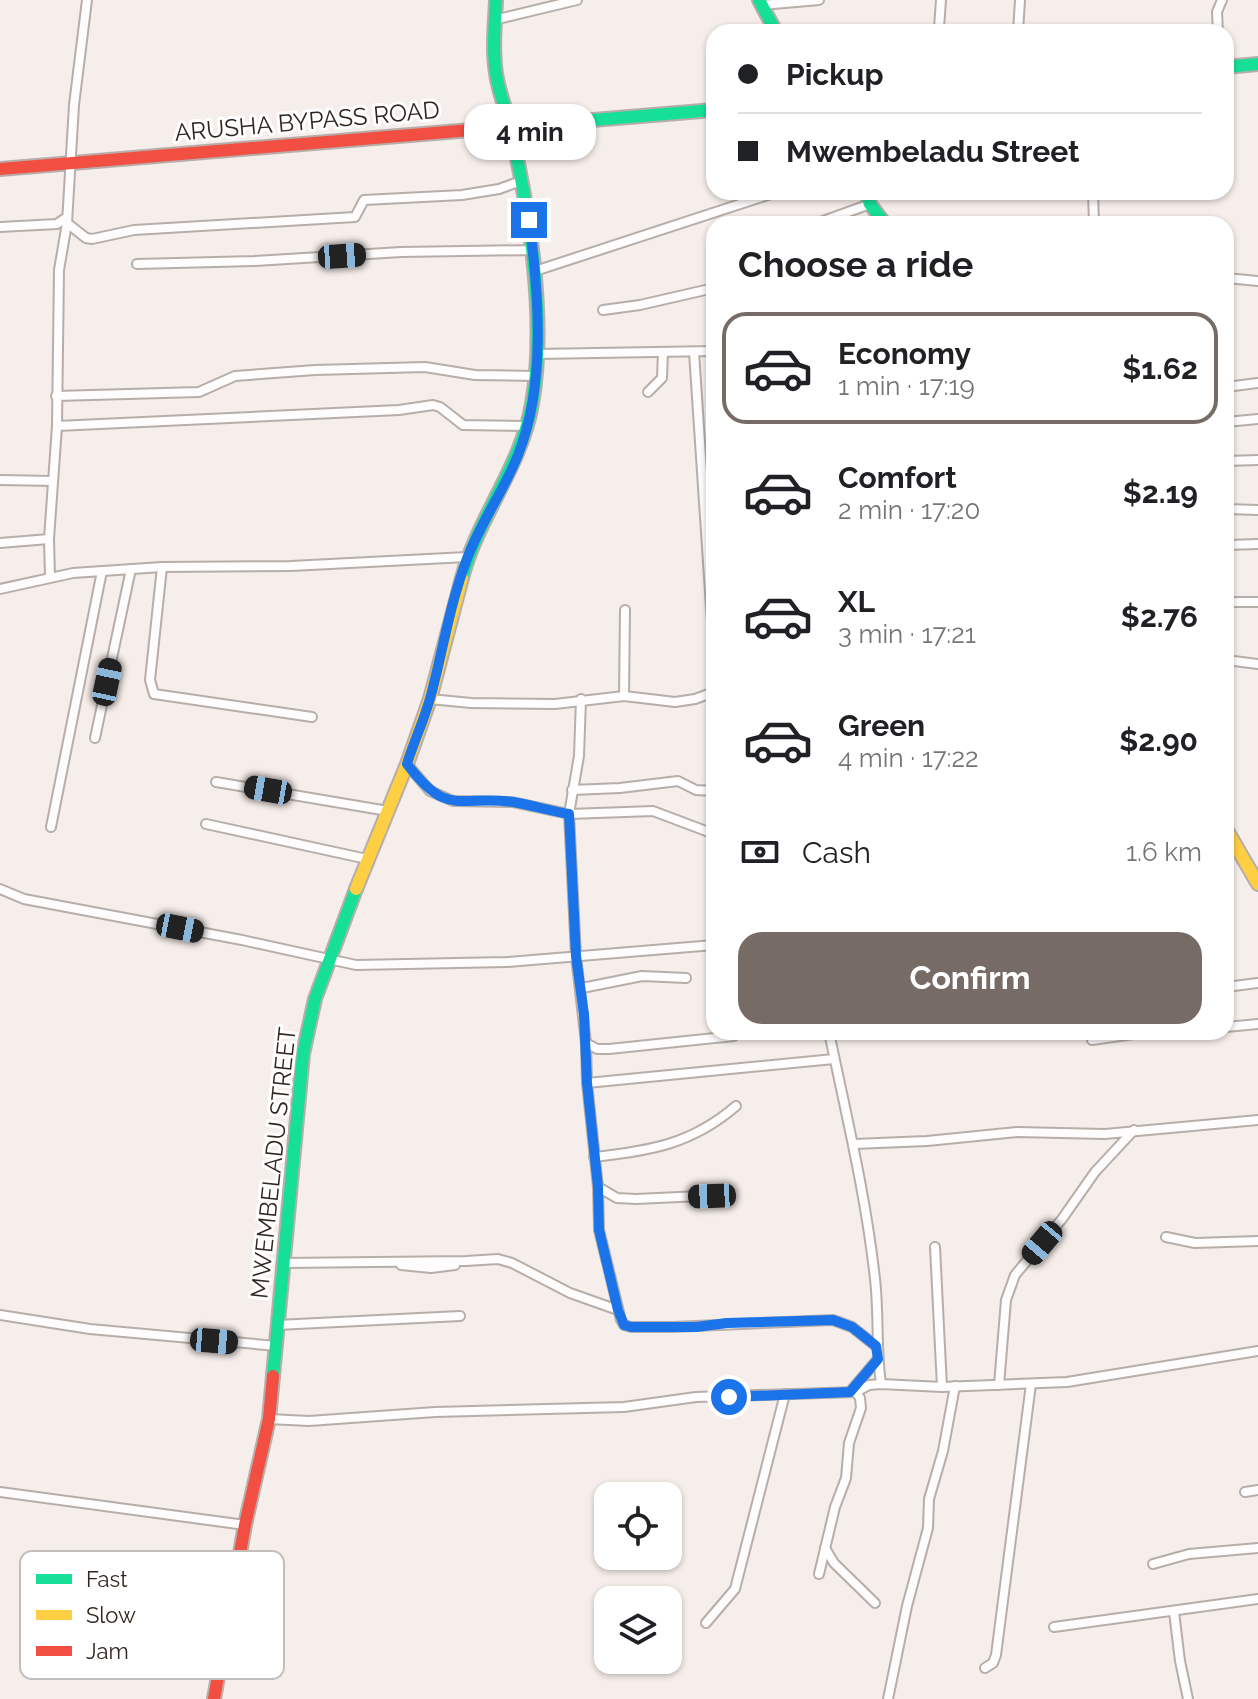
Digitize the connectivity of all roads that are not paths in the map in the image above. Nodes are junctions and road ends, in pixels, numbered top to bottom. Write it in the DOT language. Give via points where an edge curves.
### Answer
graph roads {
  1 [pos="87,0"];
  2 [pos="496,0"];
  3 [pos="577,0"];
  4 [pos="819,0"];
  5 [pos="941,0"];
  6 [pos="1020,0"];
  7 [pos="1222,0"];
  8 [pos="761,3"];
  9 [pos="494,20"];
  10 [pos="772,24"];
  11 [pos="940,24"];
  12 [pos="1018,24"];
  13 [pos="1218,24"];
  14 [pos="1258,64"];
  15 [pos="1234,66"];
  16 [pos="706,111"];
  17 [pos="510,127"];
  18 [pos="72,163"];
  19 [pos="0,169"];
  20 [pos="521,181"];
  21 [pos="752,200"];
  22 [pos="864,200"];
  23 [pos="831,216"];
  24 [pos="67,220"];
  25 [pos="0,227"];
  26 [pos="0,236"];
  27 [pos="533,250"];
  28 [pos="137,264"];
  29 [pos="535,271"];
  30 [pos="1234,279"];
  31 [pos="1258,281"];
  32 [pos="706,290"];
  33 [pos="603,310"];
  34 [pos="706,351"];
  35 [pos="663,352"];
  36 [pos="694,352"];
  37 [pos="537,354"];
  38 [pos="536,376"];
  39 [pos="1258,383"];
  40 [pos="1234,386"];
  41 [pos="648,392"];
  42 [pos="56,396"];
  43 [pos="1258,419"];
  44 [pos="1234,421"];
  45 [pos="57,426"];
  46 [pos="528,426"];
  47 [pos="1258,460"];
  48 [pos="1234,461"];
  49 [pos="0,480"];
  50 [pos="53,481"];
  51 [pos="1234,509"];
  52 [pos="1258,510"];
  53 [pos="706,532"];
  54 [pos="49,539"];
  55 [pos="0,543"];
  56 [pos="1258,544"];
  57 [pos="1234,545"];
  58 [pos="467,557"];
  59 [pos="162,567"];
  60 [pos="131,569"];
  61 [pos="102,571"];
  62 [pos="50,577"];
  63 [pos="0,589"];
  64 [pos="1234,602"];
  65 [pos="1258,602"];
  66 [pos="625,610"];
  67 [pos="1234,661"];
  68 [pos="1258,664"];
  69 [pos="706,695"];
  70 [pos="624,696"];
  71 [pos="430,699"];
  72 [pos="581,699"];
  73 [pos="312,717"];
  74 [pos="95,738"];
  75 [pos="407,764"];
  76 [pos="216,782"];
  77 [pos="572,790"];
  78 [pos="706,791"];
  79 [pos="388,811"];
  80 [pos="569,814"];
  81 [pos="206,824"];
  82 [pos="51,827"];
  83 [pos="706,831"];
  84 [pos="1234,843"];
  85 [pos="367,859"];
  86 [pos="1258,884"];
  87 [pos="0,889"];
  88 [pos="706,946"];
  89 [pos="576,956"];
  90 [pos="330,960"];
  91 [pos="686,978"];
  92 [pos="1258,983"];
  93 [pos="1234,986"];
  94 [pos="582,988"];
  95 [pos="1258,1024"];
  96 [pos="1234,1026"];
  97 [pos="706,1039"];
  98 [pos="830,1040"];
  99 [pos="586,1043"];
  100 [pos="834,1059"];
  101 [pos="587,1083"];
  102 [pos="736,1106"];
  103 [pos="1258,1120"];
  104 [pos="1134,1130"];
  105 [pos="854,1144"];
  106 [pos="594,1157"];
  107 [pos="598,1187"];
  108 [pos="722,1195"];
  109 [pos="1166,1237"];
  110 [pos="1258,1241"];
  111 [pos="935,1247"];
  112 [pos="285,1263"];
  113 [pos="618,1310"];
  114 [pos="0,1315"];
  115 [pos="460,1316"];
  116 [pos="277,1325"];
  117 [pos="277,1346"];
  118 [pos="876,1346"];
  119 [pos="1258,1351"];
  120 [pos="878,1359"];
  121 [pos="881,1384"];
  122 [pos="1031,1384"];
  123 [pos="999,1385"];
  124 [pos="955,1386"];
  125 [pos="942,1387"];
  126 [pos="853,1392"];
  127 [pos="785,1394"];
  128 [pos="269,1419"];
  129 [pos="1258,1490"];
  130 [pos="0,1492"];
  131 [pos="1245,1492"];
  132 [pos="245,1525"];
  133 [pos="824,1547"];
  134 [pos="1258,1548"];
  135 [pos="240,1551"];
  136 [pos="1153,1564"];
  137 [pos="819,1574"];
  138 [pos="1258,1599"];
  139 [pos="875,1603"];
  140 [pos="1174,1612"];
  141 [pos="706,1623"];
  142 [pos="1054,1627"];
  143 [pos="985,1668"];
  144 [pos="218,1679"];
  145 [pos="214,1699"];
  146 [pos="888,1699"];
  147 [pos="1188,1699"];
  1 -- 18 [label="street"];
  2 -- 9 [label="street, MWEMBELADU STREET"];
  3 -- 9 [label="street"];
  4 -- 8 [label="street"];
  5 -- 11 [label="street"];
  6 -- 12 [label="street"];
  7 -- 13 [label="street"];
  8 -- 10 [label="street"];
  9 -- 17 [label="street, MWEMBELADU STREET" via="496,75"];
  14 -- 15 [label="street"];
  16 -- 17 [label="street, ARUSHA BYPASS ROAD"];
  17 -- 18 [label="street, ARUSHA BYPASS ROAD"];
  17 -- 20 [label="street, MWEMBELADU STREET"];
  18 -- 19 [label="street, ARUSHA BYPASS ROAD"];
  18 -- 24 [label="street"];
  20 -- 24 [label="street" via="462,195 364,200 355,217 134,230 92,239"];
  20 -- 27 [label="street, MWEMBELADU STREET"];
  21 -- 29 [label="street"];
  22 -- 23 [label="street"];
  24 -- 25 [label="street"];
  24 -- 42 [label="street" via="59,270"];
  25 -- 26 [label="street"];
  27 -- 28 [label="street"];
  27 -- 29 [label="street, MWEMBELADU STREET"];
  29 -- 37 [label="street, MWEMBELADU STREET"];
  30 -- 31 [label="street"];
  32 -- 33 [label="street"];
  34 -- 36 [label="street"];
  35 -- 36 [label="street"];
  35 -- 37 [label="street"];
  35 -- 41 [label="street" via="662,378"];
  36 -- 53 [label="street"];
  37 -- 38 [label="street, MWEMBELADU STREET"];
  38 -- 42 [label="street" via="425,367 315,370 235,376 199,392"];
  38 -- 46 [label="street, MWEMBELADU STREET"];
  39 -- 40 [label="street"];
  42 -- 45 [label="street"];
  43 -- 44 [label="street"];
  45 -- 46 [label="street" via="433,405 463,425"];
  45 -- 50 [label="street"];
  46 -- 58 [label="street, MWEMBELADU STREET" via="507,481"];
  47 -- 48 [label="street"];
  49 -- 50 [label="street"];
  50 -- 54 [label="street"];
  51 -- 52 [label="street"];
  54 -- 55 [label="street"];
  54 -- 62 [label="street"];
  56 -- 57 [label="street"];
  58 -- 59 [label="street"];
  58 -- 71 [label="street, MWEMBELADU STREET"];
  59 -- 60 [label="street"];
  59 -- 73 [label="street" via="150,680 154,694"];
  60 -- 61 [label="street"];
  60 -- 74 [label="street"];
  61 -- 62 [label="street"];
  61 -- 82 [label="street"];
  62 -- 63 [label="street"];
  64 -- 65 [label="street"];
  66 -- 70 [label="street"];
  67 -- 68 [label="street"];
  69 -- 70 [label="street" via="675,702"];
  70 -- 72 [label="street"];
  71 -- 72 [label="street" via="555,704"];
  71 -- 75 [label="street, MWEMBELADU STREET"];
  72 -- 77 [label="street"];
  75 -- 79 [label="street, MWEMBELADU STREET"];
  75 -- 80 [label="street" via="430,791 453,801 512,802"];
  76 -- 79 [label="street"];
  77 -- 78 [label="street" via="678,781"];
  77 -- 80 [label="street"];
  79 -- 85 [label="street, MWEMBELADU STREET"];
  80 -- 83 [label="street" via="653,811"];
  80 -- 89 [label="street"];
  81 -- 85 [label="street"];
  84 -- 86 [label="street"];
  85 -- 90 [label="street, MWEMBELADU STREET"];
  87 -- 90 [label="street" via="24,899"];
  88 -- 89 [label="street"];
  89 -- 90 [label="street" via="418,965"];
  89 -- 94 [label="street"];
  90 -- 112 [label="street, MWEMBELADU STREET" via="303,1054"];
  91 -- 94 [label="street" via="642,976"];
  92 -- 93 [label="street"];
  94 -- 99 [label="street"];
  95 -- 96 [label="street"];
  97 -- 99 [label="street" via="609,1049"];
  98 -- 100 [label="street"];
  99 -- 101 [label="street"];
  100 -- 101 [label="street"];
  100 -- 105 [label="street"];
  101 -- 106 [label="street"];
  102 -- 106 [label="street" via="705,1131 642,1152"];
  103 -- 104 [label="street"];
  104 -- 105 [label="street"];
  104 -- 123 [label="street" via="1015,1275 1006,1300"];
  105 -- 118 [label="street" via="875,1279"];
  106 -- 107 [label="street"];
  107 -- 108 [label="street" via="609,1195 636,1199"];
  107 -- 113 [label="street" via="599,1230"];
  109 -- 110 [label="street" via="1195,1243"];
  111 -- 125 [label="street"];
  112 -- 113 [label="street" via="507,1261"];
  112 -- 116 [label="street, MWEMBELADU STREET"];
  113 -- 118 [label="street" via="624,1325 631,1327 833,1320"];
  114 -- 117 [label="street"];
  115 -- 116 [label="street"];
  116 -- 117 [label="street, MWEMBELADU STREET"];
  117 -- 128 [label="street, MWEMBELADU STREET"];
  118 -- 120 [label="street"];
  119 -- 122 [label="street"];
  120 -- 121 [label="street"];
  120 -- 126 [label="street"];
  121 -- 125 [label="street"];
  121 -- 126 [label="street"];
  122 -- 123 [label="street"];
  122 -- 143 [label="street" via="996,1655"];
  123 -- 124 [label="street"];
  124 -- 125 [label="street"];
  124 -- 146 [label="street"];
  126 -- 127 [label="street"];
  126 -- 133 [label="street" via="861,1408"];
  127 -- 128 [label="street" via="696,1397 624,1407"];
  127 -- 141 [label="street" via="735,1589"];
  128 -- 132 [label="street, MWEMBELADU STREET"];
  129 -- 131 [label="street"];
  130 -- 132 [label="street"];
  132 -- 135 [label="street, MWEMBELADU STREET"];
  133 -- 137 [label="street"];
  133 -- 139 [label="street"];
  134 -- 136 [label="street" via="1189,1554"];
  138 -- 140 [label="street"];
  140 -- 142 [label="street"];
  140 -- 147 [label="street"];
  144 -- 145 [label="street, MWEMBELADU STREET"];
}
